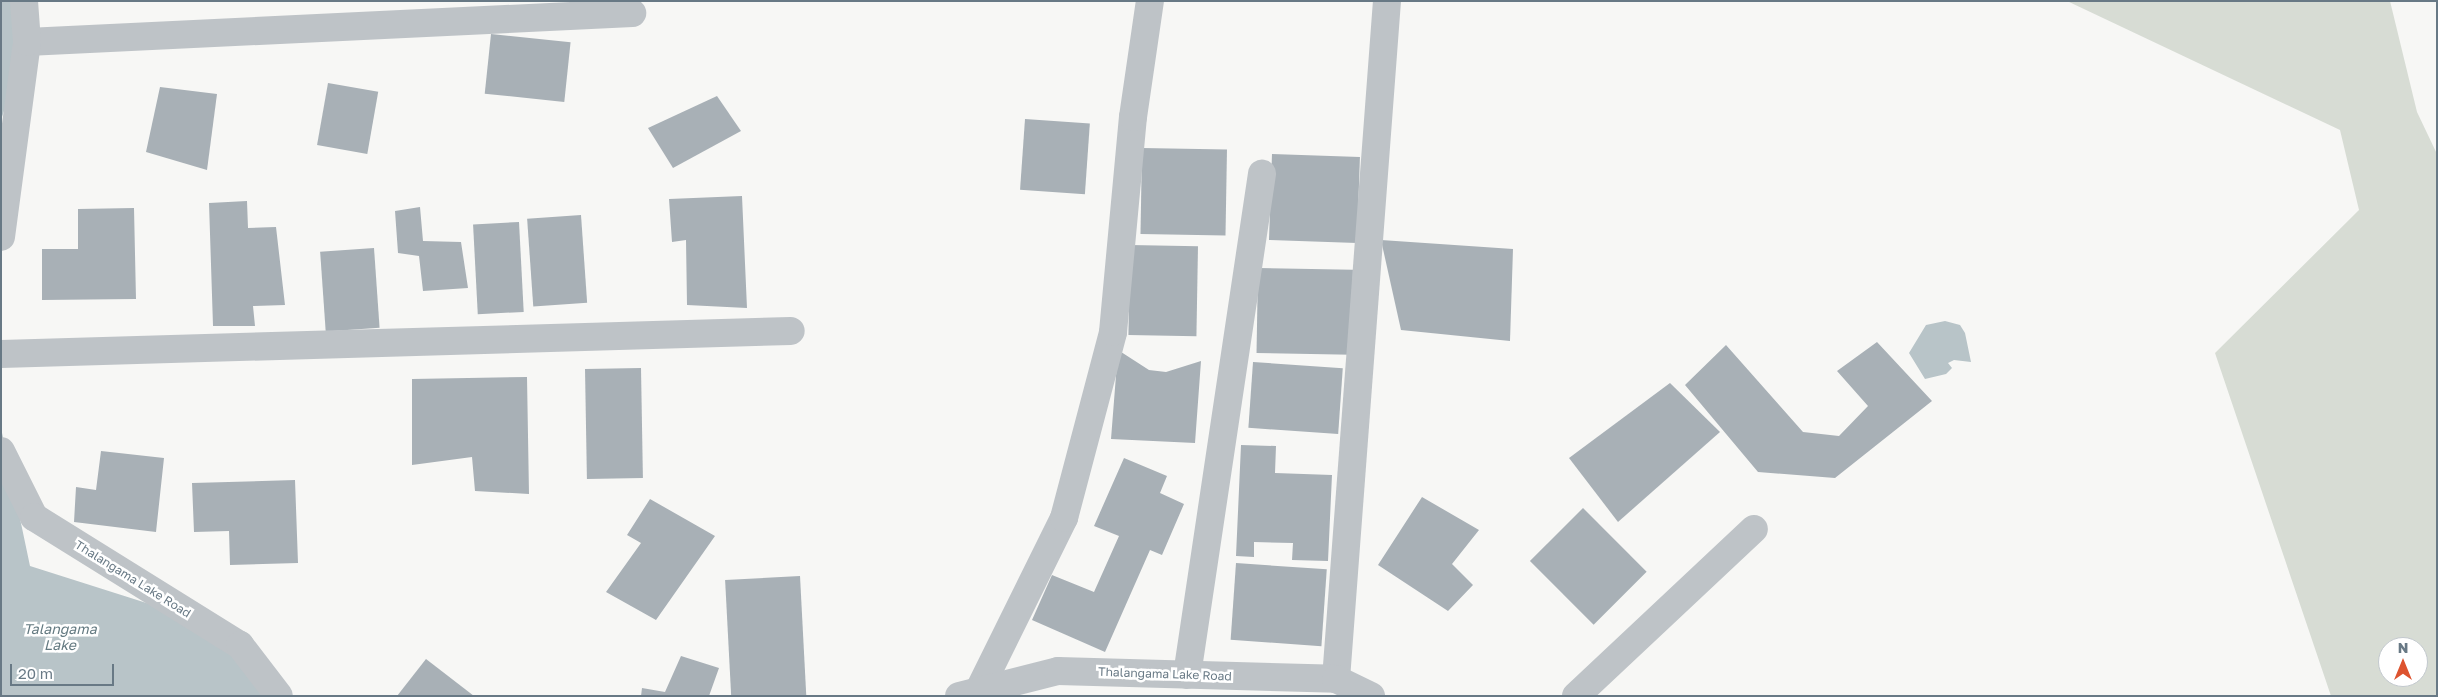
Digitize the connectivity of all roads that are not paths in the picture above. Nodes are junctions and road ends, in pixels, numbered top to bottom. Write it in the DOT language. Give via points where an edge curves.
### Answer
graph roads {
  1 [pos="24,1"];
  2 [pos="1150,1"];
  3 [pos="1387,1"];
  4 [pos="632,13"];
  5 [pos="27,42"];
  6 [pos="1262,174"];
  7 [pos="1,237"];
  8 [pos="790,331"];
  9 [pos="1,354"];
  10 [pos="1,450"];
  11 [pos="1754,529"];
  12 [pos="1187,675"];
  13 [pos="1336,679"];
  14 [pos="970,692"];
  15 [pos="279,696"];
  16 [pos="1371,696"];
  17 [pos="1576,696"];
  1 -- 5 [label="street"];
  2 -- 14 [label="street" via="1132,117 1113,332 1064,518"];
  3 -- 13 [label="street"];
  4 -- 5 [label="street"];
  5 -- 7 [label="street"];
  6 -- 12 [label="street"];
  8 -- 9 [label="street"];
  10 -- 15 [label="street, Thalangama Lake Road" via="34,517 240,646"];
  11 -- 17 [label="street"];
  12 -- 13 [label="street, Thalangama Lake Road"];
  12 -- 14 [label="street, Thalangama Lake Road" via="1058,671"];
  13 -- 16 [label="street, Thalangama Lake Road"];
}
